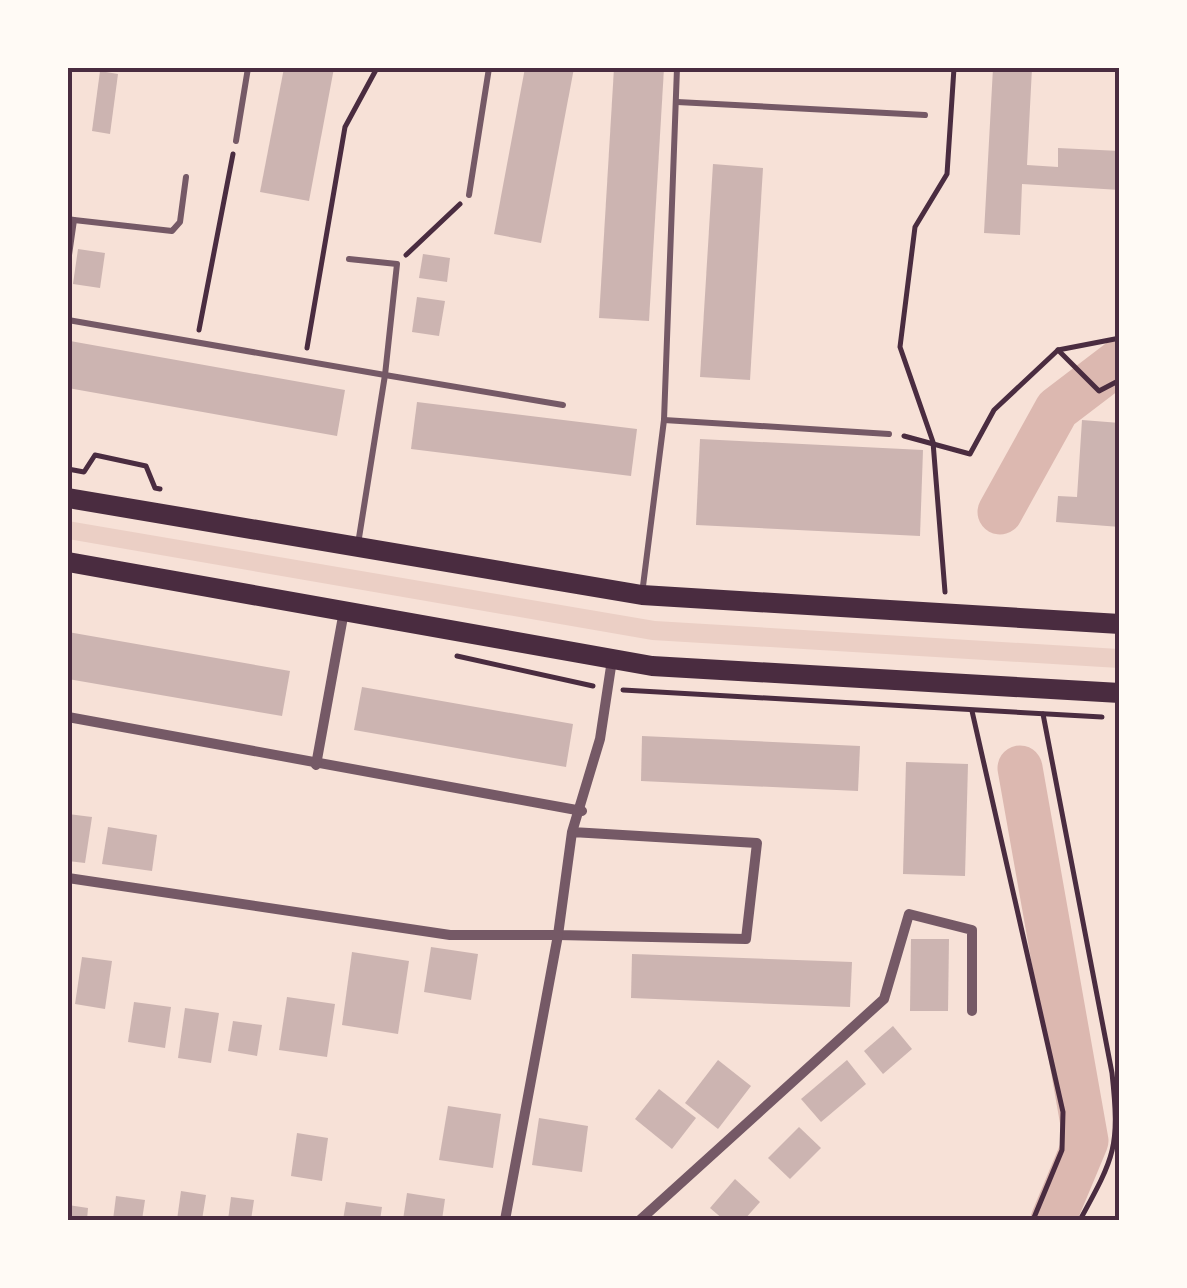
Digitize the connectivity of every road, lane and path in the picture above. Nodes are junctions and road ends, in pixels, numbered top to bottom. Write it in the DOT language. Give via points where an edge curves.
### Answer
graph roads {
  1 [pos="248,68"];
  2 [pos="377,68"];
  3 [pos="489,68"];
  4 [pos="676,68"];
  5 [pos="954,68"];
  6 [pos="677,102"];
  7 [pos="925,115"];
  8 [pos="236,141"];
  9 [pos="186,177"];
  10 [pos="469,195"];
  11 [pos="71,219"];
  12 [pos="349,260"];
  13 [pos="68,262"];
  14 [pos="396,264"];
  15 [pos="68,320"];
  16 [pos="1120,338"];
  17 [pos="196,342"];
  18 [pos="1058,350"];
  19 [pos="304,361"];
  20 [pos="386,375"];
  21 [pos="1120,380"];
  22 [pos="562,406"];
  23 [pos="664,420"];
  24 [pos="889,434"];
  25 [pos="933,442"];
  26 [pos="68,469"];
  27 [pos="173,491"];
  28 [pos="68,498"];
  29 [pos="358,547"];
  30 [pos="68,562"];
  31 [pos="964,594"];
  32 [pos="642,595"];
  33 [pos="344,611"];
  34 [pos="1120,624"];
  35 [pos="612,660"];
  36 [pos="1120,693"];
  37 [pos="972,711"];
  38 [pos="1043,714"];
  39 [pos="68,717"];
  40 [pos="316,765"];
  41 [pos="582,811"];
  42 [pos="572,832"];
  43 [pos="68,878"];
  44 [pos="558,935"];
  45 [pos="972,1010"];
  46 [pos="505,1220"];
  47 [pos="640,1220"];
  48 [pos="1033,1220"];
  49 [pos="1080,1220"];
  1 -- 8 [label="lane"];
  2 -- 19 [label="path" via="345,127"];
  3 -- 10 [label="lane"];
  4 -- 6 [label="lane"];
  5 -- 25 [label="path" via="947,174 914,227 900,347"];
  6 -- 7 [label="lane"];
  6 -- 23 [label="lane"];
  8 -- 17 [label="path"];
  9 -- 11 [label="lane" via="180,222 172,231"];
  10 -- 14 [label="path"];
  11 -- 13 [label="lane"];
  12 -- 14 [label="lane"];
  14 -- 20 [label="lane"];
  15 -- 17 [label="lane"];
  16 -- 18 [label="path"];
  17 -- 19 [label="lane"];
  18 -- 21 [label="path" via="1099,390"];
  18 -- 25 [label="path" via="994,410 970,454"];
  19 -- 20 [label="lane"];
  20 -- 22 [label="lane"];
  20 -- 29 [label="lane"];
  23 -- 24 [label="lane"];
  23 -- 32 [label="lane"];
  24 -- 25 [label="path"];
  25 -- 31 [label="path" via="945,592"];
  26 -- 27 [label="path" via="84,472 95,455 146,466 154,488"];
  28 -- 29 [label="main road"];
  29 -- 32 [label="main road"];
  30 -- 33 [label="main road"];
  32 -- 34 [label="main road"];
  33 -- 35 [label="main road"];
  33 -- 40 [label="street"];
  35 -- 36 [label="main road"];
  35 -- 41 [label="street"];
  37 -- 48 [label="path" via="1063,1112 1062,1150"];
  38 -- 49 [label="path" via="1118,1131 1108,1169"];
  39 -- 40 [label="street"];
  40 -- 41 [label="street"];
  41 -- 42 [label="street"];
  42 -- 44 [label="street"];
  42 -- 44 [label="street" via="756,842 746,939"];
  43 -- 44 [label="street" via="450,935"];
  44 -- 46 [label="street"];
  45 -- 47 [label="street" via="972,930 908,914 884,999"];
}
